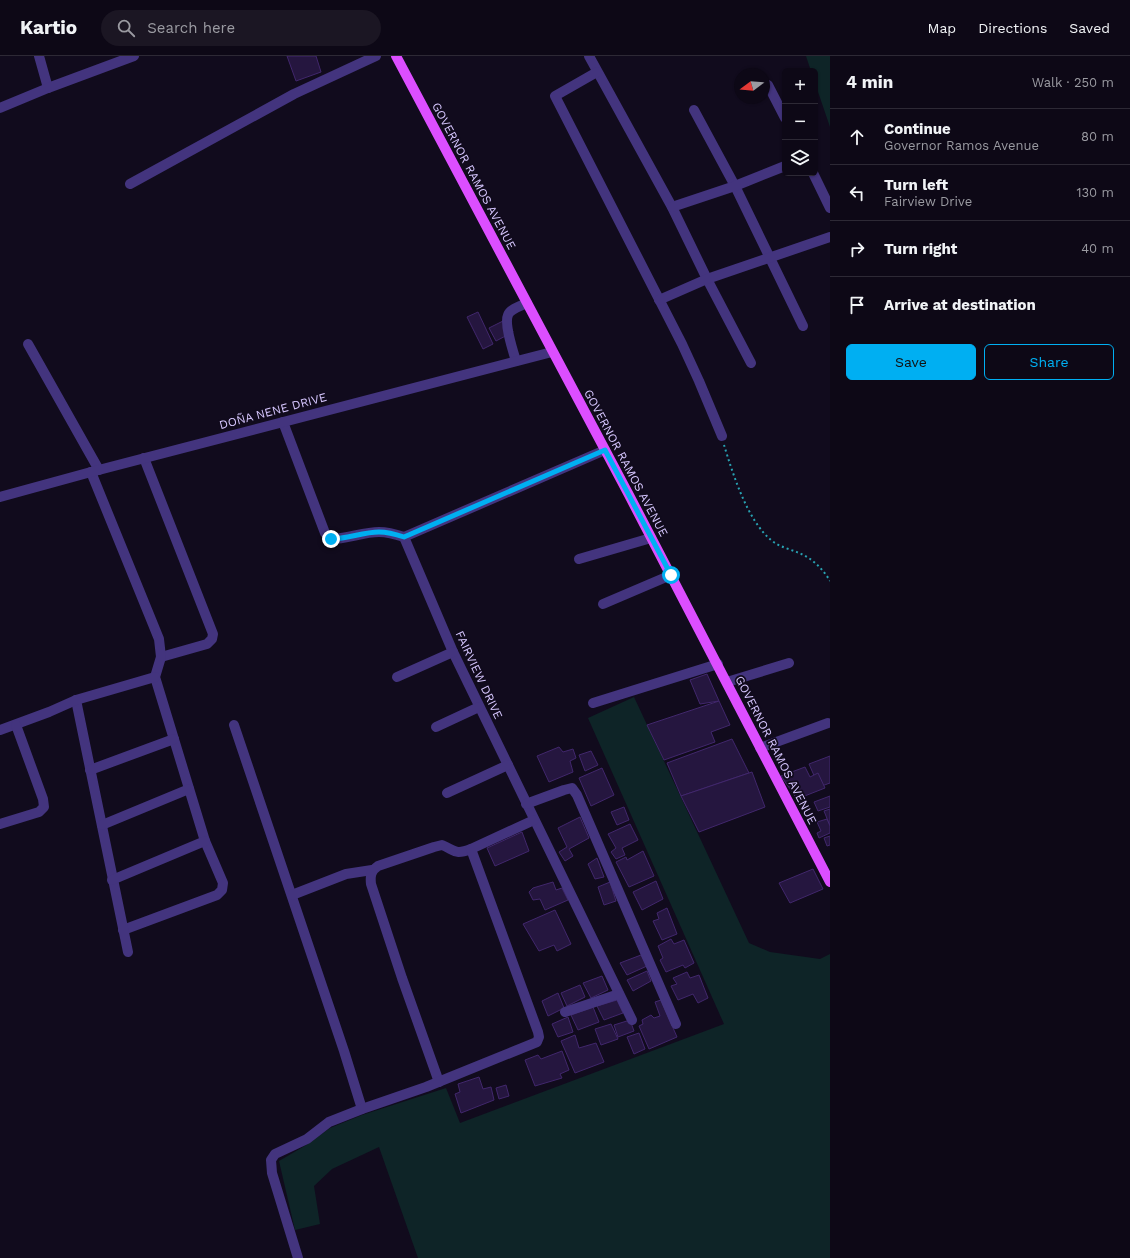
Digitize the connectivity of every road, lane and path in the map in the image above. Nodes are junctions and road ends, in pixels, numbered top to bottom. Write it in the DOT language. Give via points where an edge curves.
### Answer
graph roads {
  1 [pos="39,56"];
  2 [pos="134,56"];
  3 [pos="376,56"];
  4 [pos="396,56"];
  5 [pos="589,56"];
  6 [pos="597,72"];
  7 [pos="48,88"];
  8 [pos="770,89"];
  9 [pos="0,108"];
  10 [pos="694,110"];
  11 [pos="782,112"];
  12 [pos="782,167"];
  13 [pos="814,176"];
  14 [pos="130,184"];
  15 [pos="735,186"];
  16 [pos="672,207"];
  17 [pos="830,208"];
  18 [pos="830,237"];
  19 [pos="769,258"];
  20 [pos="707,279"];
  21 [pos="659,300"];
  22 [pos="527,303"];
  23 [pos="803,326"];
  24 [pos="28,344"];
  25 [pos="552,352"];
  26 [pos="516,362"];
  27 [pos="751,364"];
  28 [pos="283,422"];
  29 [pos="722,436"];
  30 [pos="605,450"];
  31 [pos="144,458"];
  32 [pos="95,471"];
  33 [pos="0,497"];
  34 [pos="404,537"];
  35 [pos="652,538"];
  36 [pos="579,559"];
  37 [pos="671,575"];
  38 [pos="830,581"];
  39 [pos="602,604"];
  40 [pos="453,652"];
  41 [pos="161,657"];
  42 [pos="789,663"];
  43 [pos="718,664"];
  44 [pos="155,677"];
  45 [pos="397,677"];
  46 [pos="727,682"];
  47 [pos="76,700"];
  48 [pos="593,703"];
  49 [pos="479,707"];
  50 [pos="828,723"];
  51 [pos="16,725"];
  52 [pos="234,725"];
  53 [pos="436,727"];
  54 [pos="0,730"];
  55 [pos="174,740"];
  56 [pos="760,748"];
  57 [pos="508,765"];
  58 [pos="90,770"];
  59 [pos="189,789"];
  60 [pos="447,792"];
  61 [pos="526,804"];
  62 [pos="534,820"];
  63 [pos="0,824"];
  64 [pos="102,825"];
  65 [pos="205,840"];
  66 [pos="471,849"];
  67 [pos="372,870"];
  68 [pos="112,880"];
  69 [pos="830,882"];
  70 [pos="292,896"];
  71 [pos="123,930"];
  72 [pos="128,952"];
  73 [pos="619,994"];
  74 [pos="565,1012"];
  75 [pos="632,1020"];
  76 [pos="676,1024"];
  77 [pos="439,1082"];
  78 [pos="362,1109"];
  79 [pos="298,1258"];
  1 -- 7 [label="street"];
  2 -- 7 [label="street"];
  3 -- 14 [label="street" via="294,94"];
  4 -- 22 [label="main road, GOVERNOR RAMOS AVENUE"];
  5 -- 6 [label="street"];
  6 -- 16 [label="street"];
  6 -- 21 [label="street" via="555,96"];
  7 -- 9 [label="street"];
  8 -- 11 [label="street"];
  10 -- 15 [label="street"];
  12 -- 15 [label="street"];
  13 -- 17 [label="street"];
  15 -- 16 [label="street"];
  15 -- 19 [label="street"];
  16 -- 20 [label="street"];
  18 -- 19 [label="street"];
  19 -- 20 [label="street"];
  19 -- 23 [label="street"];
  20 -- 21 [label="street"];
  20 -- 27 [label="street"];
  21 -- 29 [label="street" via="699,381"];
  22 -- 25 [label="main road, GOVERNOR RAMOS AVENUE"];
  22 -- 26 [label="street" via="508,315 507,324"];
  24 -- 32 [label="street"];
  25 -- 26 [label="street, DOÑA NENE DRIVE"];
  25 -- 30 [label="main road, GOVERNOR RAMOS AVENUE"];
  26 -- 28 [label="street, DOÑA NENE DRIVE"];
  28 -- 31 [label="street, DOÑA NENE DRIVE"];
  28 -- 34 [label="street" via="325,533 331,539 377,532"];
  29 -- 38 [label="path" via="743,499 759,527 771,540 816,562"];
  30 -- 34 [label="street"];
  30 -- 35 [label="main road, GOVERNOR RAMOS AVENUE"];
  31 -- 32 [label="street, DOÑA NENE DRIVE"];
  31 -- 41 [label="street" via="213,634 207,644"];
  32 -- 33 [label="street, DOÑA NENE DRIVE"];
  32 -- 41 [label="street" via="159,639"];
  34 -- 40 [label="street, FAIRVIEW DRIVE"];
  35 -- 36 [label="street"];
  35 -- 37 [label="main road, GOVERNOR RAMOS AVENUE"];
  37 -- 39 [label="street"];
  37 -- 43 [label="main road, GOVERNOR RAMOS AVENUE"];
  40 -- 45 [label="street"];
  40 -- 49 [label="street, FAIRVIEW DRIVE"];
  41 -- 44 [label="street"];
  42 -- 46 [label="street"];
  43 -- 46 [label="main road, GOVERNOR RAMOS AVENUE"];
  43 -- 48 [label="street"];
  44 -- 47 [label="street"];
  44 -- 55 [label="street"];
  46 -- 56 [label="main road, GOVERNOR RAMOS AVENUE"];
  47 -- 51 [label="street"];
  47 -- 58 [label="street"];
  49 -- 53 [label="street"];
  49 -- 57 [label="street, FAIRVIEW DRIVE"];
  50 -- 56 [label="street"];
  51 -- 54 [label="street"];
  51 -- 63 [label="street" via="44,807 40,812"];
  52 -- 70 [label="street"];
  55 -- 58 [label="street"];
  55 -- 59 [label="street"];
  56 -- 69 [label="main road, GOVERNOR RAMOS AVENUE"];
  57 -- 60 [label="street"];
  57 -- 61 [label="street, FAIRVIEW DRIVE"];
  58 -- 64 [label="street"];
  59 -- 64 [label="street"];
  59 -- 65 [label="street"];
  61 -- 62 [label="street, FAIRVIEW DRIVE"];
  61 -- 76 [label="street" via="572,788 577,795"];
  62 -- 66 [label="street"];
  62 -- 73 [label="street, FAIRVIEW DRIVE"];
  64 -- 68 [label="street"];
  65 -- 68 [label="street"];
  65 -- 71 [label="street" via="223,883 222,890 217,895"];
  66 -- 67 [label="street" via="454,852 442,845"];
  66 -- 77 [label="street" via="539,1038 534,1044"];
  67 -- 70 [label="street" via="346,874"];
  67 -- 77 [label="street" via="371,884"];
  68 -- 71 [label="street"];
  70 -- 78 [label="street"];
  71 -- 72 [label="street"];
  73 -- 74 [label="street"];
  73 -- 75 [label="street, FAIRVIEW DRIVE"];
  77 -- 78 [label="street"];
  78 -- 79 [label="street" via="330,1122 307,1139 275,1154 271,1160 272,1173"];
}
